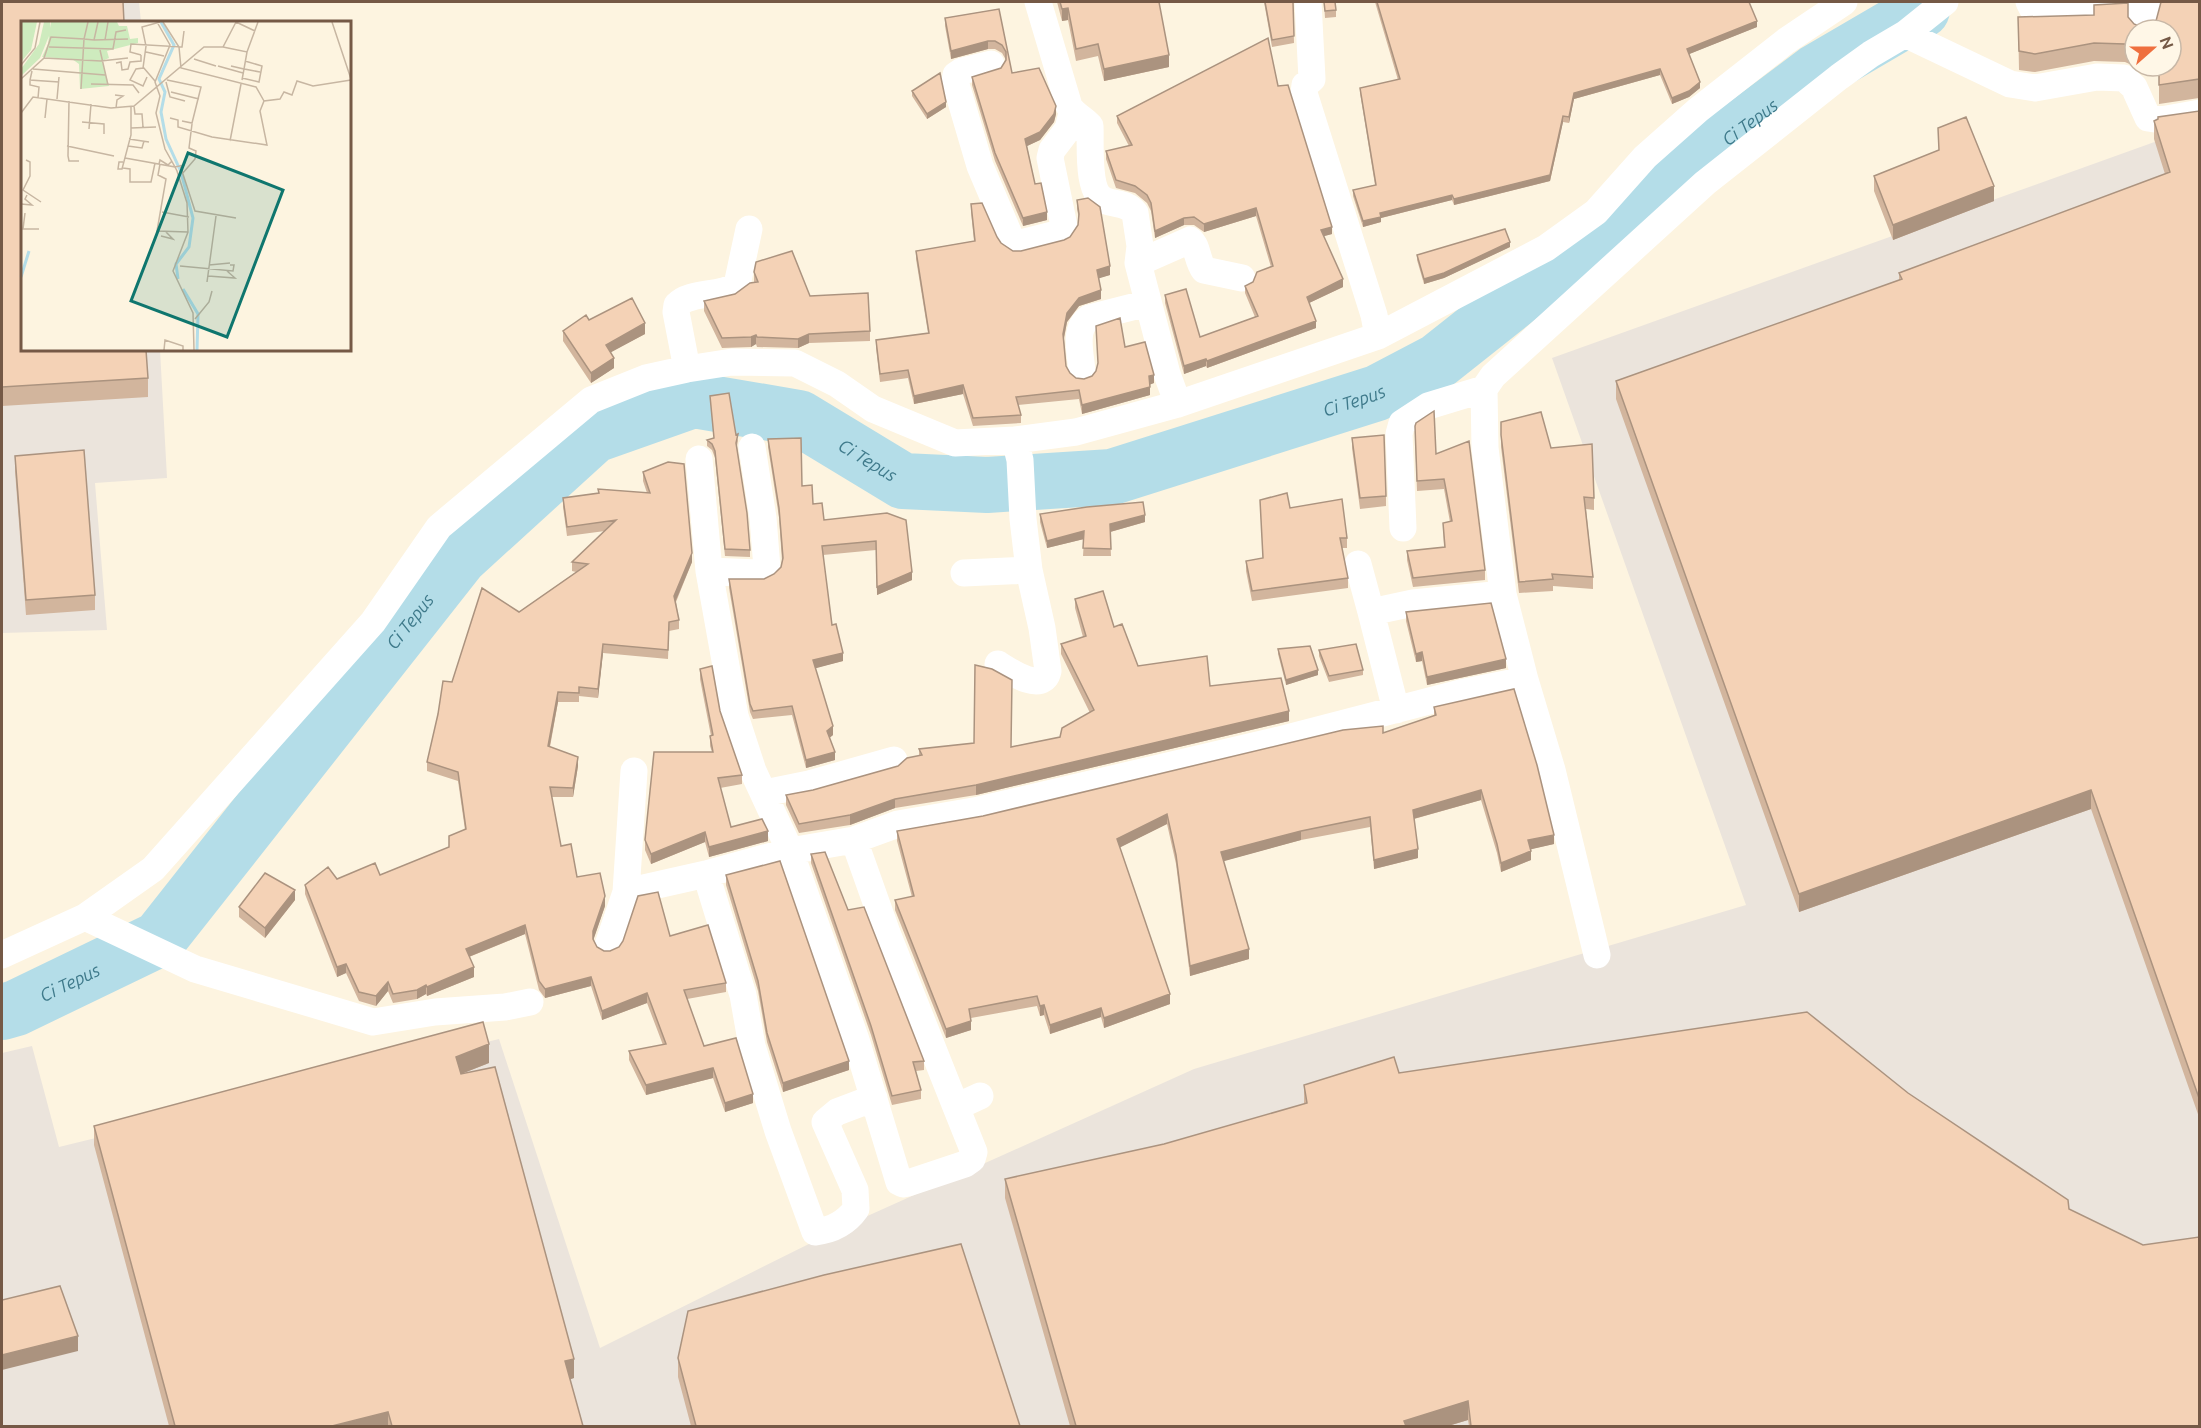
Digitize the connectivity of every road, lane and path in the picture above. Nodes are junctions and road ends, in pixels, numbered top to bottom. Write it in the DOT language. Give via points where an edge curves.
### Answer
graph roads {
  1 [pos="1038,2"];
  2 [pos="1308,2"];
  3 [pos="1844,2"];
  4 [pos="1945,2"];
  5 [pos="2029,2"];
  6 [pos="2141,4"];
  7 [pos="1905,34"];
  8 [pos="992,64"];
  9 [pos="2123,78"];
  10 [pos="2137,78"];
  11 [pos="1072,112"];
  12 [pos="2199,113"];
  13 [pos="749,229"];
  14 [pos="1138,263"];
  15 [pos="1242,278"];
  16 [pos="1148,303"];
  17 [pos="1378,336"];
  18 [pos="687,369"];
  19 [pos="1082,372"];
  20 [pos="1484,389"];
  21 [pos="1178,404"];
  22 [pos="752,447"];
  23 [pos="1017,450"];
  24 [pos="699,459"];
  25 [pos="1403,528"];
  26 [pos="1358,564"];
  27 [pos="1029,570"];
  28 [pos="709,571"];
  29 [pos="964,573"];
  30 [pos="1503,594"];
  31 [pos="1371,612"];
  32 [pos="998,664"];
  33 [pos="1525,680"];
  34 [pos="1396,710"];
  35 [pos="894,760"];
  36 [pos="634,771"];
  37 [pos="764,793"];
  38 [pos="854,840"];
  39 [pos="790,851"];
  40 [pos="706,874"];
  41 [pos="626,892"];
  42 [pos="96,923"];
  43 [pos="608,945"];
  44 [pos="2,955"];
  45 [pos="1597,955"];
  46 [pos="530,1002"];
  47 [pos="874,1098"];
  1 -- 11 [label="street"];
  2 -- 17 [label="street" via="1312,79 1305,84 1304,93"];
  3 -- 17 [label="street" via="1786,41 1698,110 1645,157 1596,212 1546,248"];
  4 -- 7 [label="street"];
  5 -- 6 [label="street" via="2032,8 2051,11"];
  7 -- 9 [label="street" via="2010,84 2035,88 2097,77"];
  7 -- 20 [label="street" via="1839,77 1705,183 1493,376"];
  8 -- 11 [label="street" via="962,71 955,81 980,166 1011,239 1017,244 1060,233 1064,226 1050,158 1068,129"];
  10 -- 12 [label="street" via="2148,118 2161,120"];
  11 -- 14 [label="street" via="1090,126 1096,193 1103,200 1125,205 1135,213 1140,246"];
  13 -- 18 [label="street" via="737,285 730,290 683,299 676,305"];
  14 -- 15 [label="street" via="1190,240 1204,270"];
  14 -- 16 [label="street"];
  16 -- 19 [label="street" via="1084,322 1079,333"];
  16 -- 21 [label="street"];
  17 -- 21 [label="street"];
  18 -- 23 [label="street" via="732,362 795,363 837,384 873,409 947,441"];
  18 -- 42 [label="street" via="646,378 591,400 439,527 373,622 153,869"];
  20 -- 25 [label="street" via="1428,406 1402,423 1399,434"];
  20 -- 30 [label="street" via="1485,447"];
  21 -- 23 [label="street"];
  22 -- 28 [label="street" via="767,568 757,573"];
  23 -- 27 [label="street"];
  24 -- 28 [label="street"];
  26 -- 31 [label="street"];
  27 -- 29 [label="street"];
  27 -- 32 [label="street" via="1042,628 1047,676 1044,680 1029,680"];
  28 -- 37 [label="street" via="735,716"];
  30 -- 31 [label="street" via="1413,603"];
  30 -- 33 [label="street"];
  31 -- 34 [label="street"];
  33 -- 34 [label="street"];
  33 -- 45 [label="street" via="1552,770"];
  34 -- 38 [label="street" via="979,810 898,824"];
  35 -- 37 [label="street"];
  36 -- 41 [label="street"];
  37 -- 39 [label="street"];
  38 -- 39 [label="street"];
  38 -- 47 [label="street" via="887,933 968,1101 972,1159 903,1184 896,1178"];
  39 -- 40 [label="street"];
  39 -- 47 [label="street"];
  40 -- 41 [label="street"];
  40 -- 47 [label="street" via="742,995 752,1046 815,1232 833,1228 850,1218 856,1209 855,1190 825,1122 837,1112"];
  41 -- 43 [label="street"];
  42 -- 44 [label="street"];
  42 -- 46 [label="street" via="195,969 373,1022"];
}
